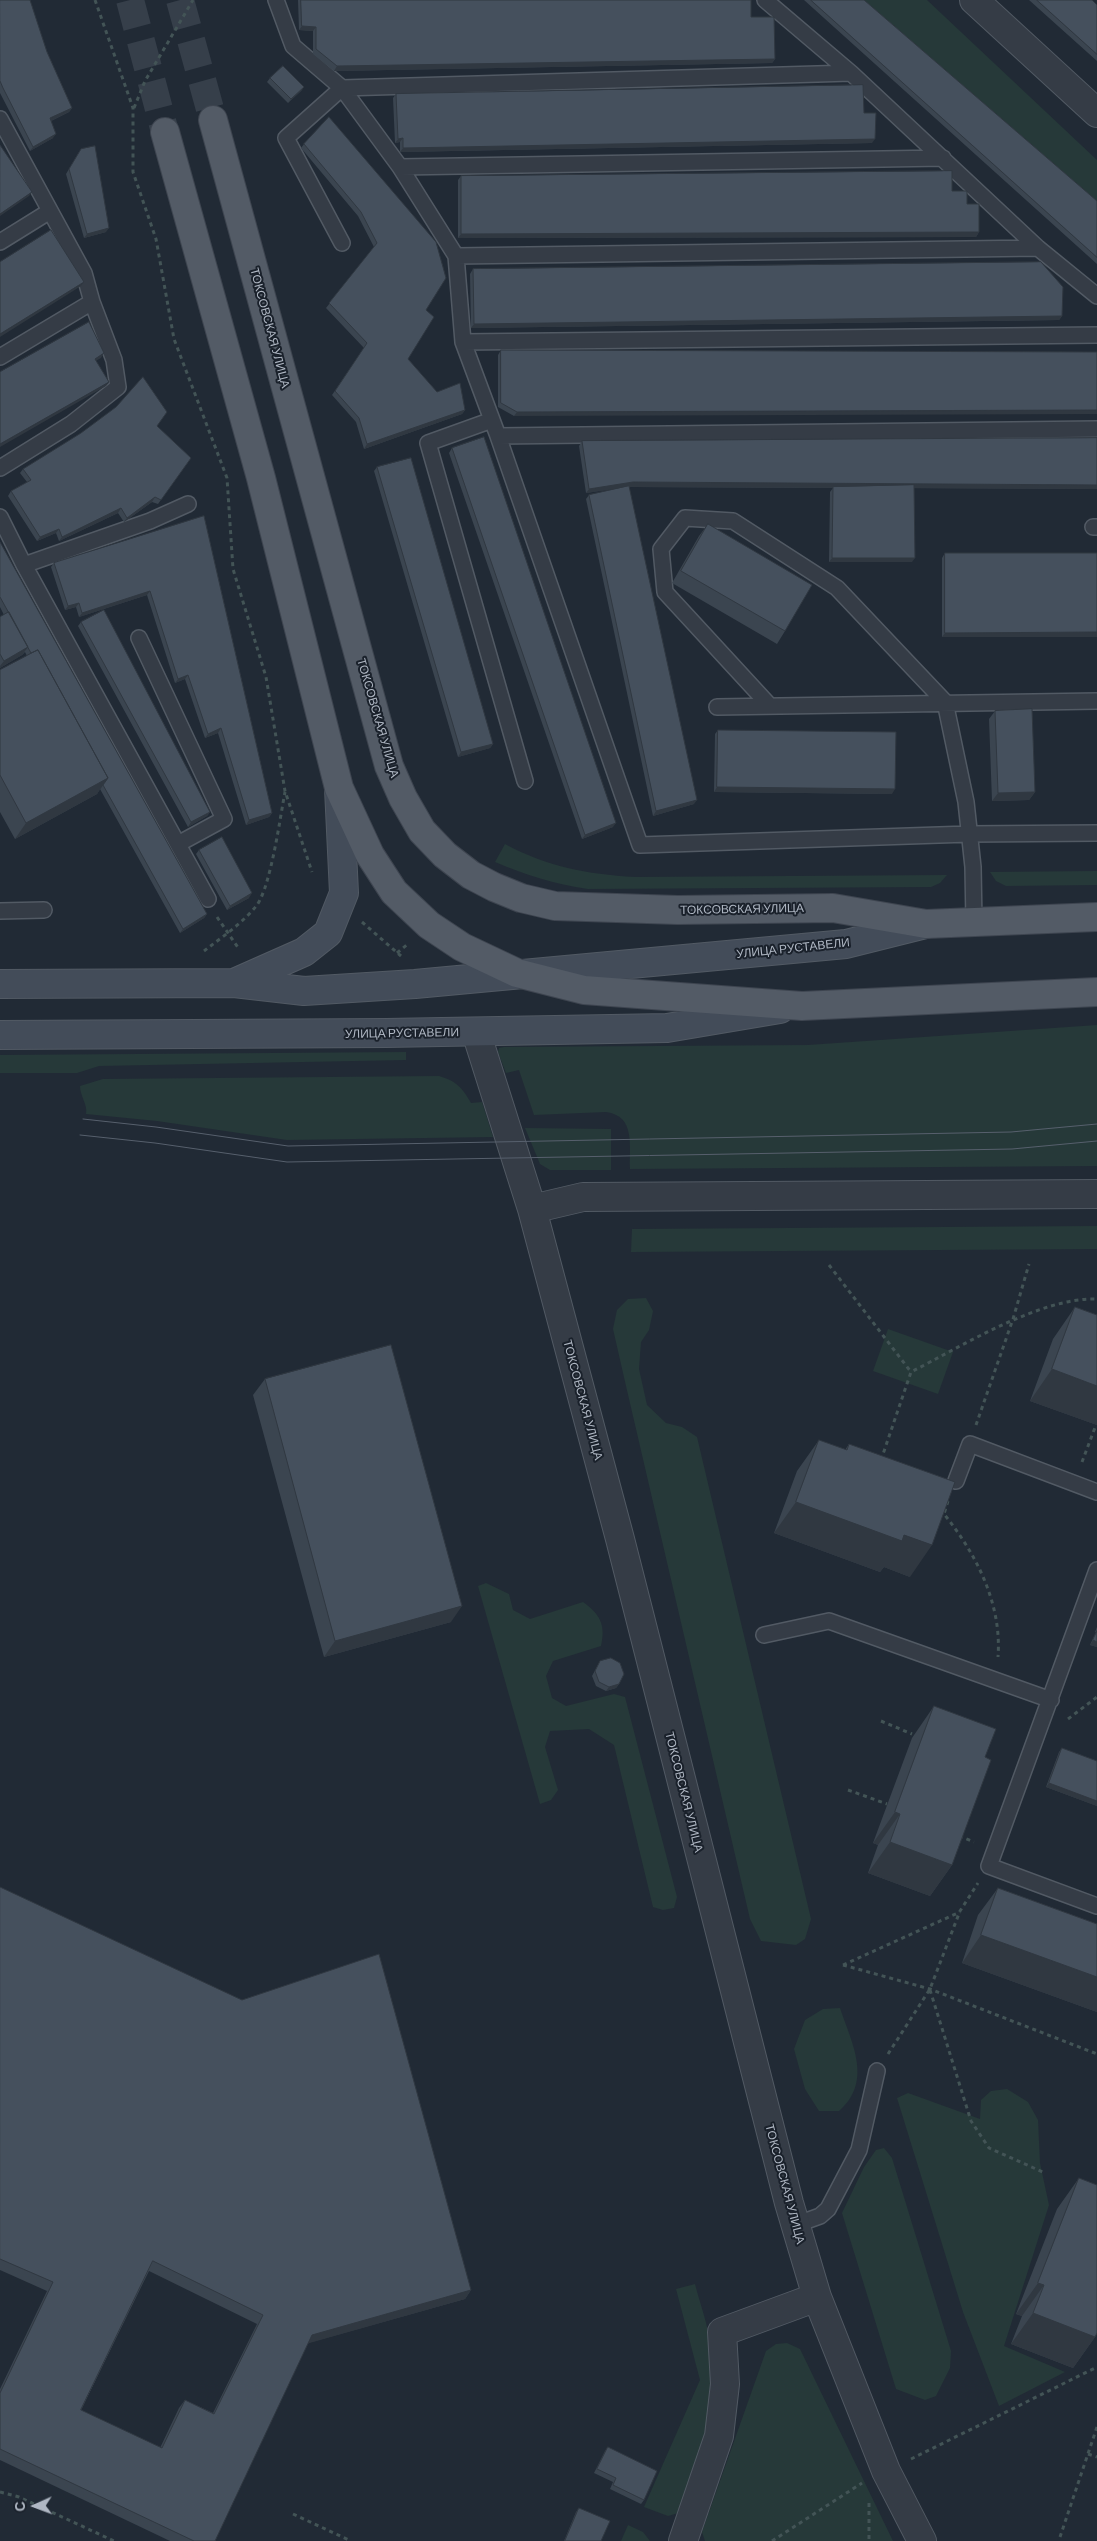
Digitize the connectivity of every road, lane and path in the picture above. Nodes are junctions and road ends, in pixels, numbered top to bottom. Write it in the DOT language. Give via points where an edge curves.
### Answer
graph roads {
  1 [pos="96,0"];
  2 [pos="193,0"];
  3 [pos="276,0"];
  4 [pos="765,0"];
  5 [pos="974,0"];
  6 [pos="851,74"];
  7 [pos="342,88"];
  8 [pos="133,108"];
  9 [pos="1097,113"];
  10 [pos="0,119"];
  11 [pos="213,120"];
  12 [pos="165,132"];
  13 [pos="943,158"];
  14 [pos="400,167"];
  15 [pos="50,211"];
  16 [pos="0,242"];
  17 [pos="342,242"];
  18 [pos="1038,248"];
  19 [pos="456,256"];
  20 [pos="1097,296"];
  21 [pos="92,302"];
  22 [pos="1097,336"];
  23 [pos="463,342"];
  24 [pos="0,357"];
  25 [pos="492,420"];
  26 [pos="1097,429"];
  27 [pos="498,436"];
  28 [pos="0,468"];
  29 [pos="188,504"];
  30 [pos="0,517"];
  31 [pos="24,565"];
  32 [pos="139,638"];
  33 [pos="1097,701"];
  34 [pos="945,702"];
  35 [pos="770,706"];
  36 [pos="717,707"];
  37 [pos="525,781"];
  38 [pos="339,788"];
  39 [pos="285,791"];
  40 [pos="1097,833"];
  41 [pos="969,834"];
  42 [pos="178,844"];
  43 [pos="314,875"];
  44 [pos="208,899"];
  45 [pos="44,910"];
  46 [pos="0,911"];
  47 [pos="216,914"];
  48 [pos="1097,917"];
  49 [pos="356,918"];
  50 [pos="974,923"];
  51 [pos="926,924"];
  52 [pos="227,933"];
  53 [pos="240,950"];
  54 [pos="204,951"];
  55 [pos="403,958"];
  56 [pos="517,973"];
  57 [pos="234,983"];
  58 [pos="0,984"];
  59 [pos="1097,992"];
  60 [pos="802,1006"];
  61 [pos="476,1032"];
  62 [pos="0,1035"];
  63 [pos="1097,1194"];
  64 [pos="532,1209"];
  65 [pos="1028,1264"];
  66 [pos="829,1265"];
  67 [pos="1097,1299"];
  68 [pos="1012,1320"];
  69 [pos="911,1372"];
  70 [pos="1096,1425"];
  71 [pos="970,1444"];
  72 [pos="880,1465"];
  73 [pos="956,1481"];
  74 [pos="1073,1483"];
  75 [pos="1097,1492"];
  76 [pos="1097,1570"];
  77 [pos="764,1635"];
  78 [pos="996,1680"];
  79 [pos="1050,1700"];
  80 [pos="881,1721"];
  81 [pos="912,1734"];
  82 [pos="848,1790"];
  83 [pos="887,1804"];
  84 [pos="989,1866"];
  85 [pos="1097,1906"];
  86 [pos="960,1911"];
  87 [pos="930,1989"];
  88 [pos="1097,2054"];
  89 [pos="877,2071"];
  90 [pos="1045,2173"];
  91 [pos="795,2225"];
  92 [pos="816,2297"];
  93 [pos="1097,2367"];
  94 [pos="1097,2427"];
  95 [pos="1088,2454"];
  96 [pos="1097,2457"];
  97 [pos="905,2462"];
  98 [pos="864,2482"];
  99 [pos="860,2484"];
  100 [pos="863,2491"];
  101 [pos="0,2492"];
  102 [pos="866,2498"];
  103 [pos="292,2514"];
  104 [pos="1060,2537"];
  105 [pos="114,2541"];
  106 [pos="351,2541"];
  107 [pos="683,2541"];
  108 [pos="772,2541"];
  109 [pos="869,2541"];
  110 [pos="922,2541"];
  1 -- 8 [label="path"];
  2 -- 8 [label="path" via="145,81"];
  3 -- 7 [label="lane" via="293,46"];
  4 -- 6 [label="lane"];
  5 -- 9 [label="street"];
  6 -- 7 [label="lane"];
  6 -- 13 [label="lane"];
  7 -- 14 [label="lane"];
  7 -- 17 [label="lane" via="286,138"];
  8 -- 39 [label="path" via="133,172 156,239 174,338 227,478 233,569 266,677"];
  10 -- 15 [label="lane"];
  11 -- 51 [label="main road, ТОКСОВСКАЯ УЛИЦА" via="389,766 422,831 445,855 471,874 521,898 555,906 678,910 833,908"];
  12 -- 38 [label="main road" via="261,478"];
  13 -- 14 [label="lane"];
  13 -- 18 [label="lane"];
  14 -- 19 [label="lane"];
  15 -- 16 [label="lane"];
  15 -- 21 [label="lane" via="84,273"];
  18 -- 19 [label="lane"];
  18 -- 20 [label="lane"];
  19 -- 23 [label="lane"];
  21 -- 24 [label="lane"];
  21 -- 28 [label="lane" via="114,360 118,387 71,424"];
  22 -- 23 [label="lane"];
  23 -- 25 [label="lane"];
  25 -- 27 [label="lane"];
  25 -- 37 [label="lane" via="428,443"];
  26 -- 27 [label="lane"];
  27 -- 41 [label="lane" via="640,845"];
  29 -- 31 [label="lane" via="150,521"];
  30 -- 31 [label="lane"];
  31 -- 42 [label="lane"];
  32 -- 42 [label="lane" via="224,819"];
  33 -- 34 [label="lane"];
  34 -- 35 [label="lane"];
  34 -- 35 [label="lane" via="838,588 733,520 686,518 661,549 665,592"];
  34 -- 41 [label="lane" via="966,802"];
  35 -- 36 [label="lane"];
  38 -- 56 [label="main road" via="370,855 394,892 429,925 462,947"];
  38 -- 57 [label="main road" via="344,893 328,933 304,952"];
  39 -- 43 [label="path"];
  39 -- 52 [label="path" via="270,867 258,903"];
  40 -- 41 [label="lane"];
  41 -- 50 [label="lane"];
  42 -- 44 [label="lane"];
  45 -- 46 [label="lane"];
  47 -- 52 [label="path"];
  48 -- 50 [label="main road, УЛИЦА РУСТАВЕЛИ"];
  49 -- 55 [label="path"];
  50 -- 51 [label="main road, УЛИЦА РУСТАВЕЛИ"];
  51 -- 56 [label="main road, УЛИЦА РУСТАВЕЛИ" via="846,944"];
  52 -- 53 [label="path"];
  52 -- 54 [label="path"];
  56 -- 57 [label="main road, УЛИЦА РУСТАВЕЛИ" via="304,991"];
  56 -- 60 [label="main road, УЛИЦА РУСТАВЕЛИ" via="584,990"];
  57 -- 58 [label="main road, УЛИЦА РУСТАВЕЛИ"];
  59 -- 60 [label="main road, УЛИЦА РУСТАВЕЛИ"];
  60 -- 61 [label="main road, УЛИЦА РУСТАВЕЛИ" via="667,1028"];
  61 -- 62 [label="main road, УЛИЦА РУСТАВЕЛИ"];
  61 -- 64 [label="street, ТОКСОВСКАЯ УЛИЦА"];
  63 -- 64 [label="street" via="584,1198"];
  64 -- 91 [label="street, ТОКСОВСКАЯ УЛИЦА"];
  65 -- 68 [label="path"];
  66 -- 69 [label="path"];
  67 -- 68 [label="path" via="1080,1298"];
  68 -- 69 [label="path"];
  68 -- 71 [label="path"];
  69 -- 72 [label="path"];
  70 -- 74 [label="path"];
  71 -- 73 [label="lane"];
  71 -- 74 [label="lane"];
  73 -- 78 [label="path" via="944,1514 978,1563 990,1594 998,1652"];
  74 -- 75 [label="lane"];
  76 -- 79 [label="lane"];
  77 -- 78 [label="lane" via="829,1621"];
  78 -- 79 [label="lane"];
  79 -- 84 [label="lane"];
  80 -- 81 [label="path"];
  82 -- 83 [label="path"];
  84 -- 85 [label="lane"];
  84 -- 86 [label="path"];
  86 -- 87 [label="path"];
  86 -- 87 [label="path" via="843,1965"];
  87 -- 88 [label="path"];
  87 -- 89 [label="path"];
  87 -- 90 [label="path" via="969,2114 978,2133 990,2148"];
  89 -- 91 [label="lane" via="860,2150 828,2209 820,2216"];
  91 -- 92 [label="street, ТОКСОВСКАЯ УЛИЦА"];
  92 -- 107 [label="street" via="722,2332 725,2384 720,2436"];
  92 -- 110 [label="street, ТОКСОВСКАЯ УЛИЦА" via="886,2471"];
  93 -- 97 [label="path"];
  94 -- 95 [label="path"];
  95 -- 96 [label="path"];
  95 -- 104 [label="path"];
  98 -- 99 [label="path"];
  99 -- 100 [label="path"];
  99 -- 108 [label="path"];
  101 -- 105 [label="path" via="19,2497"];
  102 -- 109 [label="path" via="869,2504"];
  103 -- 106 [label="path"];
}
